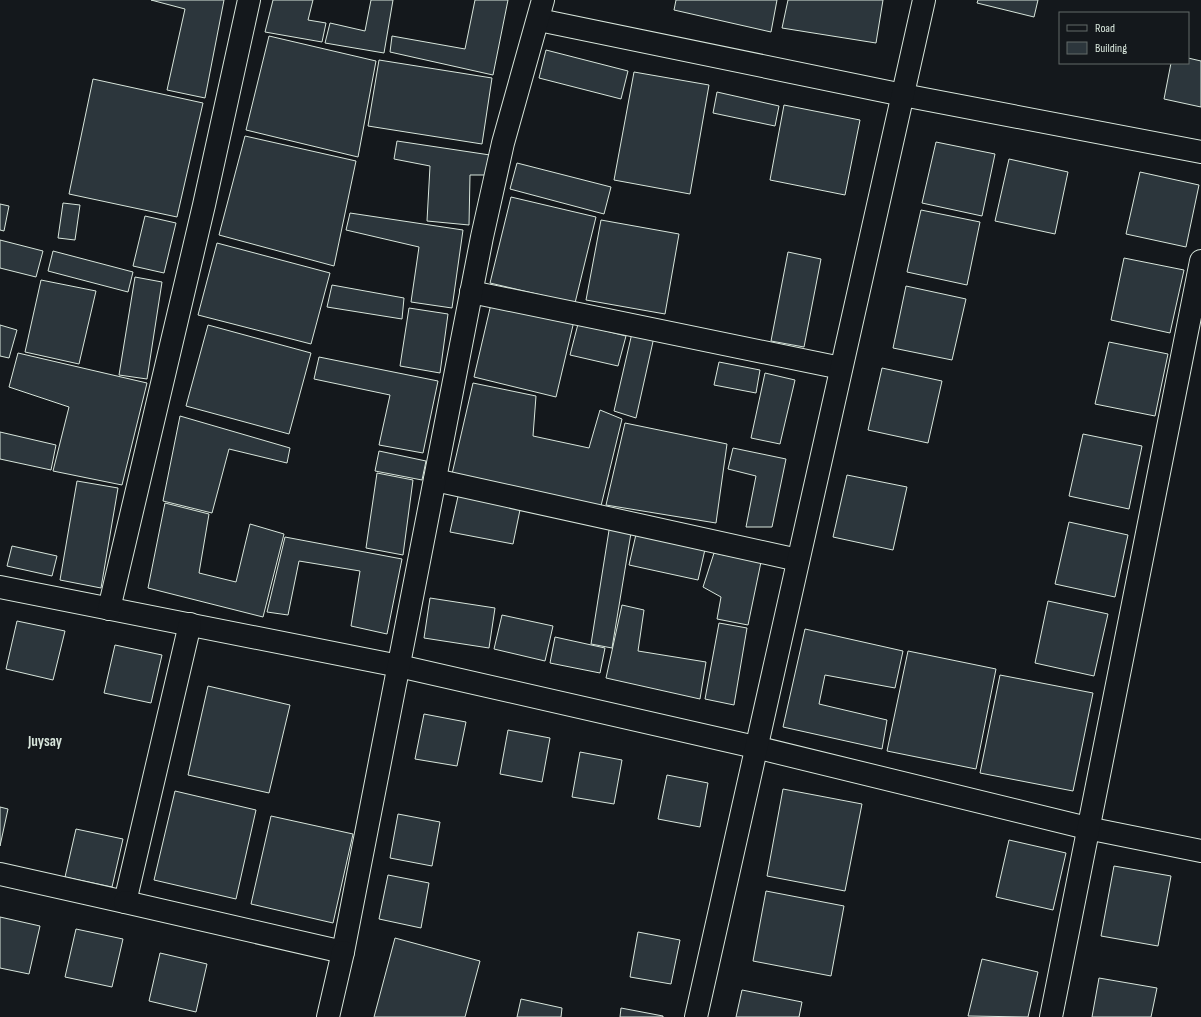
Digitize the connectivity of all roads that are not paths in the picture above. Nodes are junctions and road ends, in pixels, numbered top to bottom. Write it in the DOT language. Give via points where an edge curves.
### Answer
graph roads {
  1 [pos="249,0"];
  2 [pos="924,0"];
  3 [pos="541,10"];
  4 [pos="902,96"];
  5 [pos="1201,152"];
  6 [pos="1201,261"];
  7 [pos="471,292"];
  8 [pos="841,368"];
  9 [pos="435,480"];
  10 [pos="798,560"];
  11 [pos="0,587"];
  12 [pos="109,609"];
  13 [pos="190,624"];
  14 [pos="399,666"];
  15 [pos="755,747"];
  16 [pos="1087,828"];
  17 [pos="1201,851"];
  18 [pos="0,874"];
  19 [pos="125,902"];
  20 [pos="342,952"];
  21 [pos="328,1017"];
  22 [pos="696,1017"];
  23 [pos="1051,1017"];
  1 -- 12 [label="street"];
  2 -- 4 [label="street"];
  3 -- 4 [label="street"];
  3 -- 7 [label="street" via="503,143"];
  4 -- 5 [label="street"];
  4 -- 8 [label="street"];
  6 -- 16 [label="street"];
  7 -- 8 [label="street"];
  7 -- 9 [label="street"];
  8 -- 10 [label="street"];
  9 -- 10 [label="street"];
  9 -- 14 [label="street"];
  10 -- 15 [label="street"];
  11 -- 12 [label="street"];
  12 -- 13 [label="street"];
  13 -- 14 [label="street"];
  13 -- 19 [label="street"];
  14 -- 15 [label="street"];
  14 -- 20 [label="street"];
  15 -- 16 [label="street"];
  15 -- 22 [label="street"];
  16 -- 17 [label="street"];
  16 -- 23 [label="street"];
  18 -- 19 [label="street"];
  19 -- 20 [label="street"];
  20 -- 21 [label="street"];
}
